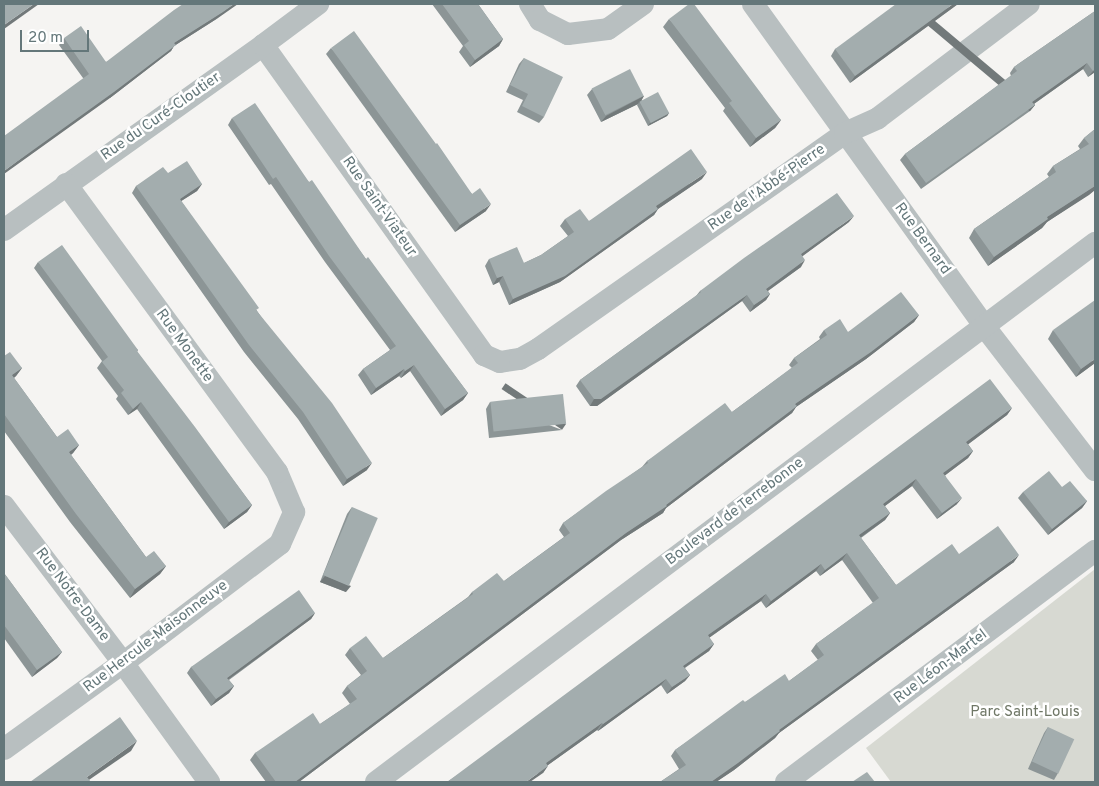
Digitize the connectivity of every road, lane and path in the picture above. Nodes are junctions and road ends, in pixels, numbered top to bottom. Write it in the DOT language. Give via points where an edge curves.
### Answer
graph roads {
  1 [pos="318,4"];
  2 [pos="530,4"];
  3 [pos="643,4"];
  4 [pos="753,4"];
  5 [pos="1029,4"];
  6 [pos="264,45"];
  7 [pos="845,133"];
  8 [pos="66,184"];
  9 [pos="4,230"];
  10 [pos="1095,243"];
  11 [pos="984,326"];
  12 [pos="500,362"];
  13 [pos="1095,470"];
  14 [pos="4,506"];
  15 [pos="294,512"];
  16 [pos="1095,551"];
  17 [pos="123,663"];
  18 [pos="4,749"];
  19 [pos="209,782"];
  20 [pos="376,782"];
  21 [pos="786,782"];
  1 -- 6 [label="street, Rue du Curé-Cloutier"];
  2 -- 3 [label="street" via="540,20 568,34 608,29"];
  4 -- 7 [label="street, Rue Bernard"];
  5 -- 7 [label="street, Rue de l'Abbé-Pierre" via="878,118"];
  6 -- 8 [label="street, Rue du Curé-Cloutier"];
  6 -- 12 [label="street, Rue Saint-Viateur" via="484,355"];
  7 -- 11 [label="street, Rue Bernard"];
  7 -- 12 [label="street, Rue de l'Abbé-Pierre" via="538,349 520,358"];
  8 -- 9 [label="street, Rue du Curé-Cloutier"];
  8 -- 15 [label="street, Rue Monette" via="276,472"];
  10 -- 11 [label="street, Boulevard de Terrebonne"];
  11 -- 13 [label="street, Rue Bernard"];
  11 -- 20 [label="street, Boulevard de Terrebonne"];
  14 -- 17 [label="street, Rue Notre-Dame"];
  15 -- 17 [label="street, Rue Hercule-Maisonneuve" via="280,544"];
  16 -- 21 [label="street, Rue Léon-Martel"];
  17 -- 18 [label="street, Rue Hercule-Maisonneuve"];
  17 -- 19 [label="street, Rue Notre-Dame"];
}
